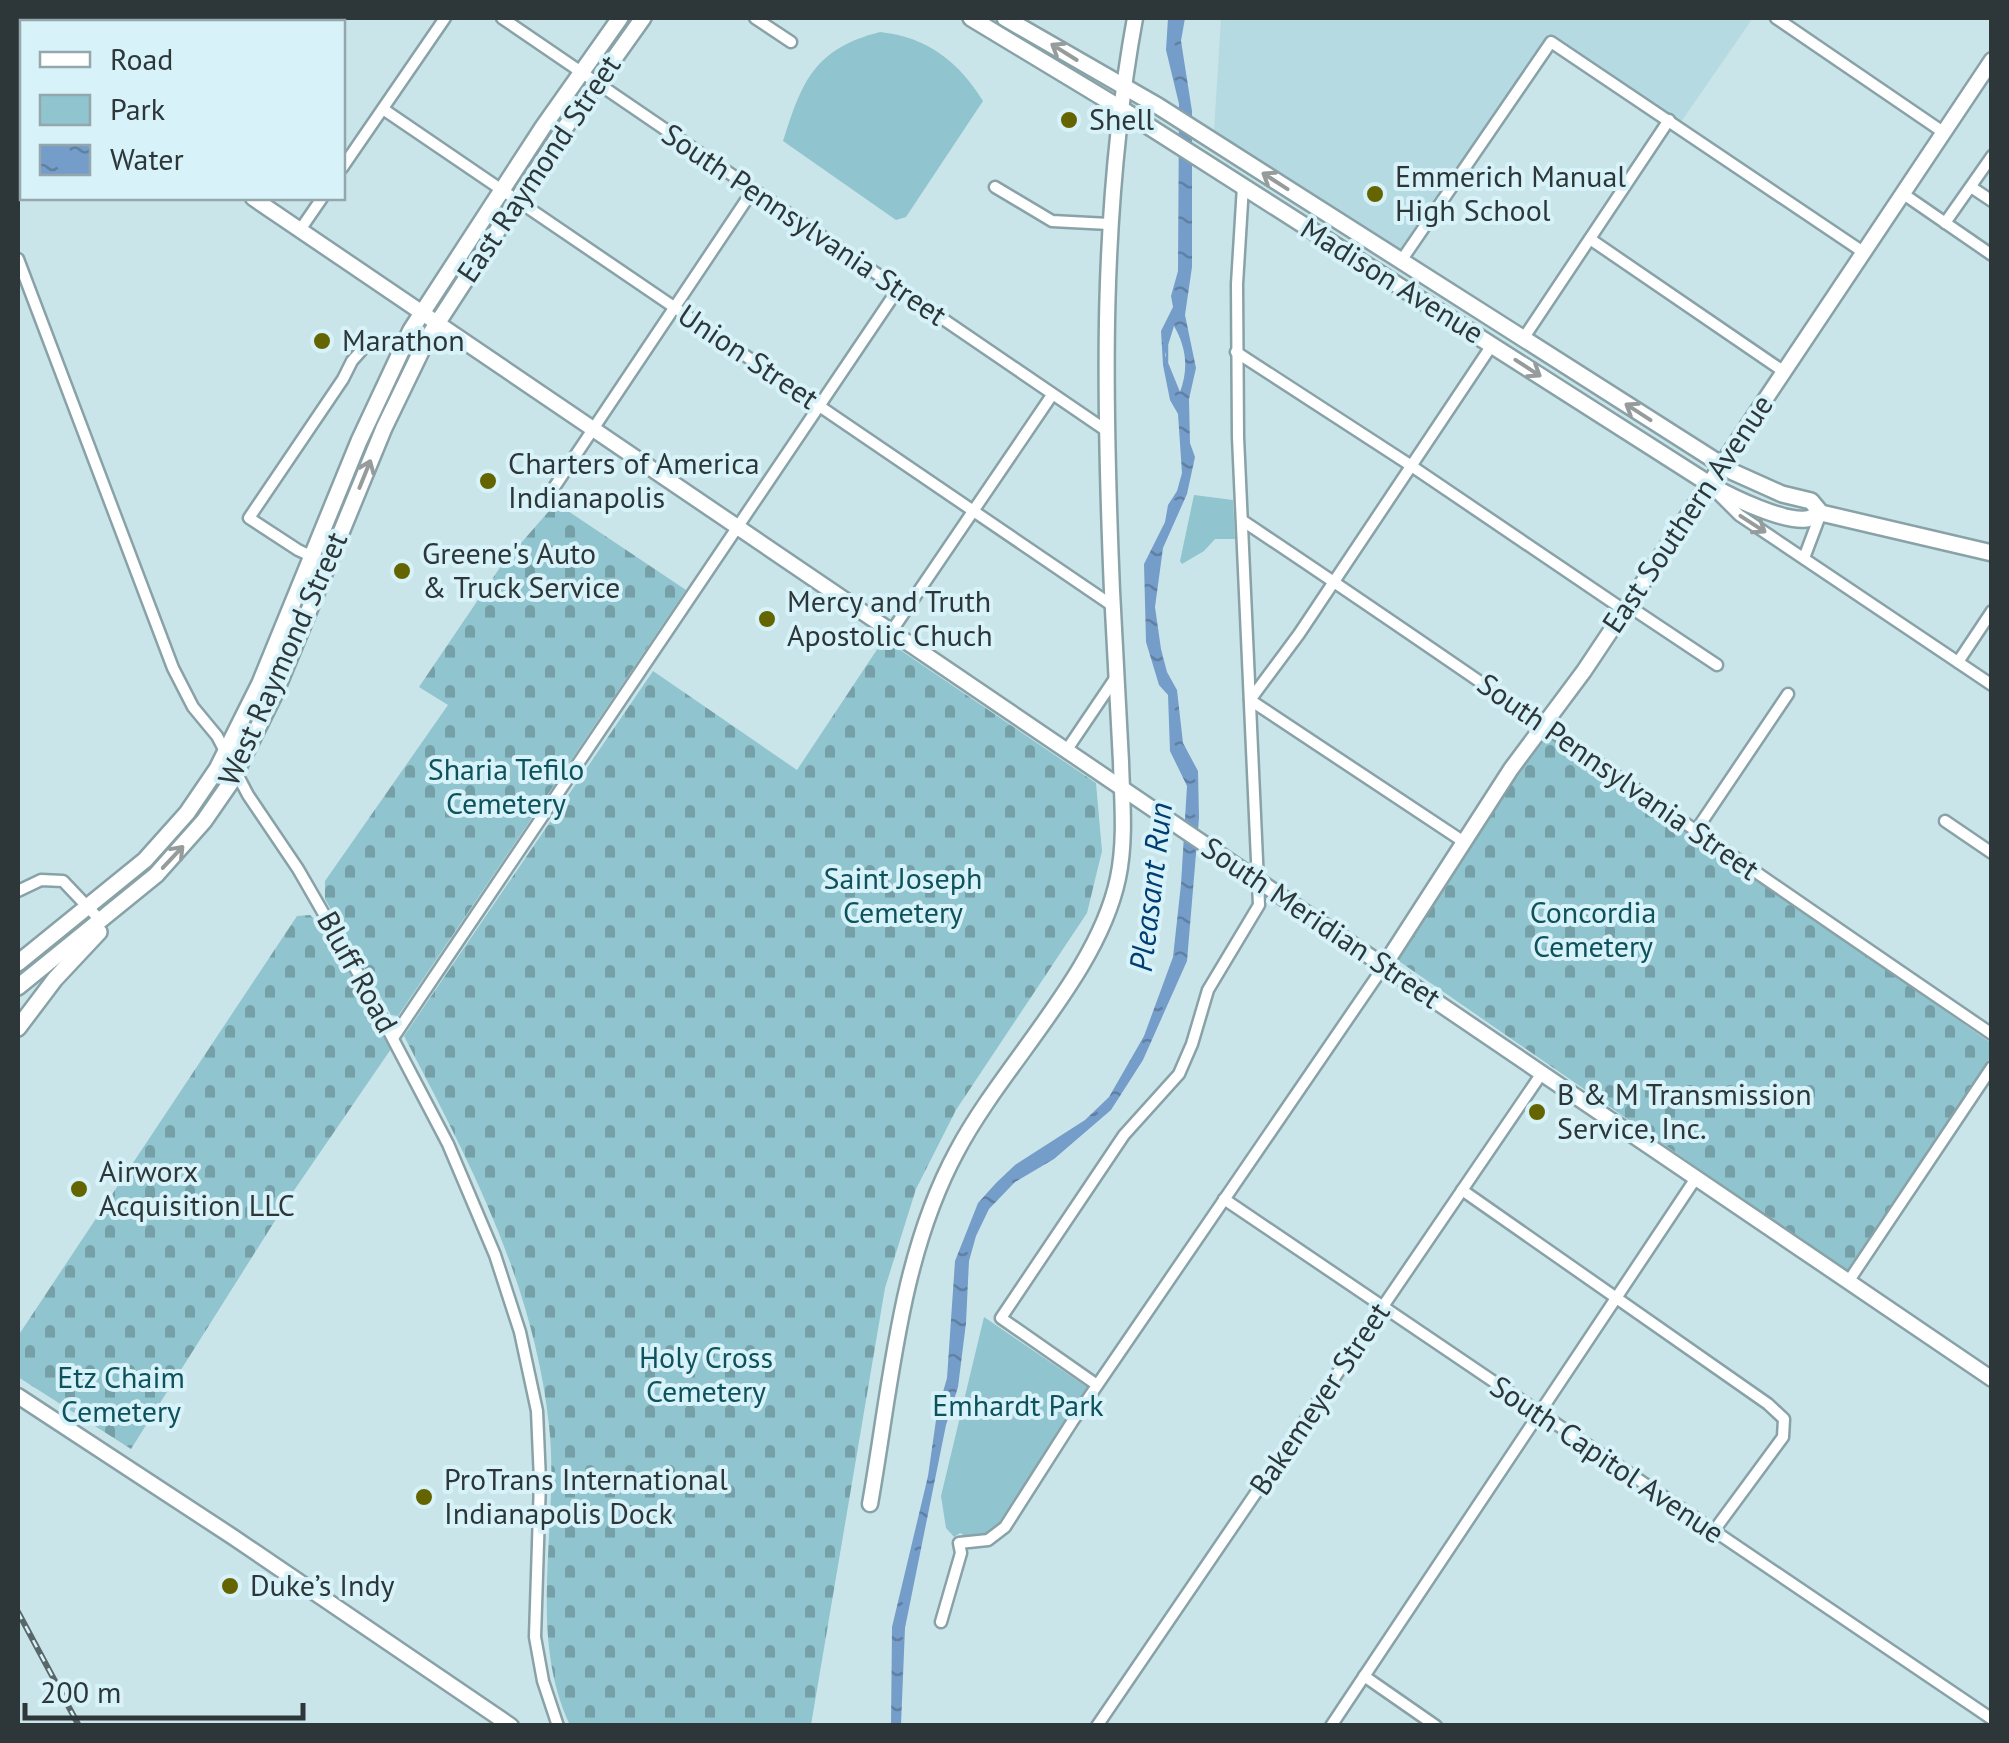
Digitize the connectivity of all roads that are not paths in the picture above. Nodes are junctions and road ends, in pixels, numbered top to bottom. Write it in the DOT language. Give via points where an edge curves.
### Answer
graph roads {
  1 [pos="445,18"];
  2 [pos="502,18"];
  3 [pos="620,18"];
  4 [pos="643,18"];
  5 [pos="755,18"];
  6 [pos="971,18"];
  7 [pos="1005,18"];
  8 [pos="1135,18"];
  9 [pos="1776,18"];
  10 [pos="792,42"];
  11 [pos="1989,71"];
  12 [pos="581,72"];
  13 [pos="596,82"];
  14 [pos="1123,88"];
  15 [pos="1120,108"];
  16 [pos="383,109"];
  17 [pos="1669,120"];
  18 [pos="1943,132"];
  19 [pos="1992,156"];
  20 [pos="345,164"];
  21 [pos="1243,186"];
  22 [pos="1970,186"];
  23 [pos="995,187"];
  24 [pos="501,189"];
  25 [pos="753,190"];
  26 [pos="1902,193"];
  27 [pos="256,200"];
  28 [pos="321,200"];
  29 [pos="517,200"];
  30 [pos="1992,200"];
  31 [pos="1945,223"];
  32 [pos="1108,224"];
  33 [pos="300,230"];
  34 [pos="1590,239"];
  35 [pos="1862,252"];
  36 [pos="1992,254"];
  37 [pos="18,259"];
  38 [pos="1401,261"];
  39 [pos="898,289"];
  40 [pos="675,308"];
  41 [pos="422,312"];
  42 [pos="437,322"];
  43 [pos="1523,339"];
  44 [pos="368,343"];
  45 [pos="1492,345"];
  46 [pos="1236,352"];
  47 [pos="1783,371"];
  48 [pos="1052,395"];
  49 [pos="820,406"];
  50 [pos="594,428"];
  51 [pos="1107,432"];
  52 [pos="1410,464"];
  53 [pos="1720,464"];
  54 [pos="1708,484"];
  55 [pos="551,492"];
  56 [pos="974,511"];
  57 [pos="1821,513"];
  58 [pos="1243,521"];
  59 [pos="738,527"];
  60 [pos="1992,553"];
  61 [pos="312,556"];
  62 [pos="1804,558"];
  63 [pos="328,564"];
  64 [pos="1333,581"];
  65 [pos="1113,606"];
  66 [pos="1625,608"];
  67 [pos="1992,611"];
  68 [pos="892,632"];
  69 [pos="1958,662"];
  70 [pos="1717,665"];
  71 [pos="1117,675"];
  72 [pos="1992,684"];
  73 [pos="1788,694"];
  74 [pos="1250,700"];
  75 [pos="1544,726"];
  76 [pos="1066,750"];
  77 [pos="225,755"];
  78 [pos="236,774"];
  79 [pos="1122,788"];
  80 [pos="1946,821"];
  81 [pos="1695,832"];
  82 [pos="1464,842"];
  83 [pos="1992,852"];
  84 [pos="1258,881"];
  85 [pos="18,891"];
  86 [pos="130,899"];
  87 [pos="90,906"];
  88 [pos="101,921"];
  89 [pos="18,963"];
  90 [pos="1384,966"];
  91 [pos="18,986"];
  92 [pos="18,1028"];
  93 [pos="1992,1034"];
  94 [pos="393,1038"];
  95 [pos="1992,1068"];
  96 [pos="1542,1073"];
  97 [pos="1696,1178"];
  98 [pos="1462,1190"];
  99 [pos="1224,1200"];
  100 [pos="1848,1282"];
  101 [pos="1615,1297"];
  102 [pos="1382,1307"];
  103 [pos="1992,1379"];
  104 [pos="1097,1385"];
  105 [pos="18,1396"];
  106 [pos="1538,1413"];
  107 [pos="870,1504"];
  108 [pos="1713,1532"];
  109 [pos="941,1622"];
  110 [pos="1364,1676"];
  111 [pos="1992,1720"];
  112 [pos="511,1726"];
  113 [pos="558,1726"];
  114 [pos="1098,1726"];
  115 [pos="1330,1726"];
  116 [pos="1436,1726"];
  1 -- 16 [label="street"];
  2 -- 12 [label="street, South Pennsylvania Street"];
  3 -- 12 [label="main road, East Raymond Street"];
  4 -- 13 [label="main road, East Raymond Street"];
  5 -- 10 [label="street"];
  6 -- 15 [label="main road, Madison Avenue"];
  14 -- 7 [label="main road, Madison Avenue, one-way"];
  8 -- 14 [label="main road"];
  9 -- 18 [label="street"];
  11 -- 18 [label="main road, East Southern Avenue"];
  12 -- 13 [label="street, South Pennsylvania Street"];
  12 -- 24 [label="main road, East Raymond Street"];
  13 -- 25 [label="street, South Pennsylvania Street"];
  13 -- 29 [label="main road, East Raymond Street"];
  14 -- 15 [label="main road"];
  38 -- 14 [label="main road, Madison Avenue, one-way"];
  15 -- 21 [label="main road, Madison Avenue"];
  15 -- 32 [label="main road"];
  16 -- 20 [label="street"];
  16 -- 24 [label="street, Union Street"];
  17 -- 34 [label="street"];
  17 -- 35 [label="street"];
  17 -- 38 [label="street" via="1552,42"];
  18 -- 26 [label="main road, East Southern Avenue"];
  19 -- 22 [label="street"];
  21 -- 45 [label="main road, Madison Avenue"];
  21 -- 46 [label="street"];
  22 -- 30 [label="street"];
  22 -- 31 [label="street"];
  23 -- 32 [label="street" via="1046,219"];
  24 -- 29 [label="street, Union Street"];
  24 -- 41 [label="main road, East Raymond Street"];
  25 -- 39 [label="street, South Pennsylvania Street"];
  25 -- 40 [label="street"];
  26 -- 31 [label="street"];
  26 -- 35 [label="main road, East Southern Avenue"];
  27 -- 33 [label="main road, South Meridian Street"];
  28 -- 33 [label="street"];
  29 -- 40 [label="street, Union Street"];
  29 -- 42 [label="main road, East Raymond Street"];
  31 -- 36 [label="street"];
  32 -- 51 [label="main road"];
  33 -- 41 [label="main road, South Meridian Street"];
  34 -- 43 [label="street"];
  34 -- 47 [label="street"];
  35 -- 47 [label="main road, East Southern Avenue"];
  37 -- 77 [label="street, Bluff Road" via="156,629"];
  38 -- 43 [label="main road, Madison Avenue"];
  39 -- 48 [label="street, South Pennsylvania Street"];
  39 -- 49 [label="street"];
  40 -- 49 [label="street, Union Street"];
  40 -- 50 [label="street"];
  41 -- 42 [label="main road, South Meridian Street"];
  41 -- 61 [label="main road, West Raymond Street" via="387,377"];
  42 -- 50 [label="main road, South Meridian Street"];
  63 -- 42 [label="main road, West Raymond Street, one-way" via="397,397"];
  53 -- 43 [label="main road, Madison Avenue, one-way"];
  44 -- 61 [label="street" via="248,518"];
  45 -- 52 [label="street"];
  45 -- 54 [label="main road, Madison Avenue, one-way"];
  46 -- 52 [label="street"];
  46 -- 58 [label="street"];
  47 -- 53 [label="main road, East Southern Avenue"];
  48 -- 51 [label="street, South Pennsylvania Street"];
  48 -- 56 [label="street"];
  49 -- 56 [label="street, Union Street"];
  49 -- 59 [label="street"];
  50 -- 55 [label="street"];
  50 -- 59 [label="main road, South Meridian Street"];
  51 -- 65 [label="main road"];
  52 -- 64 [label="street"];
  52 -- 66 [label="street"];
  53 -- 54 [label="main road, East Southern Avenue"];
  53 -- 57 [label="main road, Madison Avenue" via="1753,483 1810,501"];
  54 -- 57 [label="main road, Madison Avenue" via="1776,513 1806,520"];
  54 -- 62 [label="street, one-way"];
  54 -- 66 [label="main road, East Southern Avenue"];
  56 -- 65 [label="street, Union Street"];
  56 -- 68 [label="street"];
  57 -- 60 [label="main road, Madison Avenue"];
  57 -- 62 [label="street"];
  58 -- 64 [label="street, South Pennsylvania Street"];
  58 -- 74 [label="street"];
  59 -- 68 [label="main road, South Meridian Street"];
  59 -- 94 [label="street"];
  61 -- 63 [label="street"];
  61 -- 77 [label="main road, West Raymond Street"];
  62 -- 69 [label="street"];
  63 -- 78 [label="main road, West Raymond Street"];
  64 -- 74 [label="street"];
  64 -- 75 [label="street, South Pennsylvania Street"];
  65 -- 71 [label="main road"];
  66 -- 70 [label="street"];
  66 -- 75 [label="main road, East Southern Avenue"];
  67 -- 69 [label="street"];
  68 -- 76 [label="main road, South Meridian Street"];
  69 -- 72 [label="street"];
  71 -- 76 [label="street"];
  71 -- 79 [label="main road"];
  73 -- 81 [label="street"];
  74 -- 82 [label="street"];
  74 -- 84 [label="street"];
  75 -- 81 [label="street, South Pennsylvania Street"];
  75 -- 82 [label="main road, East Southern Avenue"];
  76 -- 79 [label="main road, South Meridian Street"];
  77 -- 78 [label="street, Bluff Road"];
  77 -- 87 [label="main road, West Raymond Street" via="161,844"];
  86 -- 78 [label="main road, West Raymond Street, one-way" via="189,840"];
  78 -- 94 [label="street, Bluff Road"];
  79 -- 84 [label="main road, South Meridian Street"];
  79 -- 107 [label="main road" via="1120,873 1103,926 962,1140 930,1207 908,1286"];
  80 -- 83 [label="street"];
  81 -- 93 [label="street, South Pennsylvania Street"];
  82 -- 90 [label="main road, East Southern Avenue"];
  84 -- 90 [label="main road, South Meridian Street"];
  84 -- 104 [label="street" via="1257,911 1208,990 1179,1074 1124,1135 1000,1318"];
  85 -- 87 [label="street" via="56,879"];
  86 -- 88 [label="main road, West Raymond Street"];
  86 -- 92 [label="main road"];
  87 -- 88 [label="street"];
  87 -- 89 [label="main road, West Raymond Street"];
  88 -- 91 [label="main road, West Raymond Street"];
  90 -- 96 [label="main road, South Meridian Street"];
  90 -- 99 [label="street"];
  94 -- 113 [label="street, Bluff Road" via="486,1230 527,1358 540,1460 536,1637"];
  95 -- 100 [label="street"];
  96 -- 97 [label="main road, South Meridian Street"];
  96 -- 98 [label="street, Bakemeyer Street"];
  97 -- 100 [label="main road, South Meridian Street"];
  97 -- 101 [label="street"];
  98 -- 101 [label="street"];
  98 -- 102 [label="street, Bakemeyer Street"];
  99 -- 102 [label="street, South Capitol Avenue"];
  99 -- 104 [label="street"];
  100 -- 103 [label="main road, South Meridian Street"];
  101 -- 106 [label="street"];
  101 -- 108 [label="street" via="1784,1419 1783,1437"];
  102 -- 106 [label="street, South Capitol Avenue"];
  102 -- 114 [label="street, Bakemeyer Street"];
  104 -- 109 [label="street" via="1005,1527 988,1540 959,1542"];
  105 -- 112 [label="main road"];
  106 -- 108 [label="street, South Capitol Avenue"];
  106 -- 110 [label="street"];
  108 -- 111 [label="street, South Capitol Avenue"];
  110 -- 115 [label="street"];
  110 -- 116 [label="street"];
}
